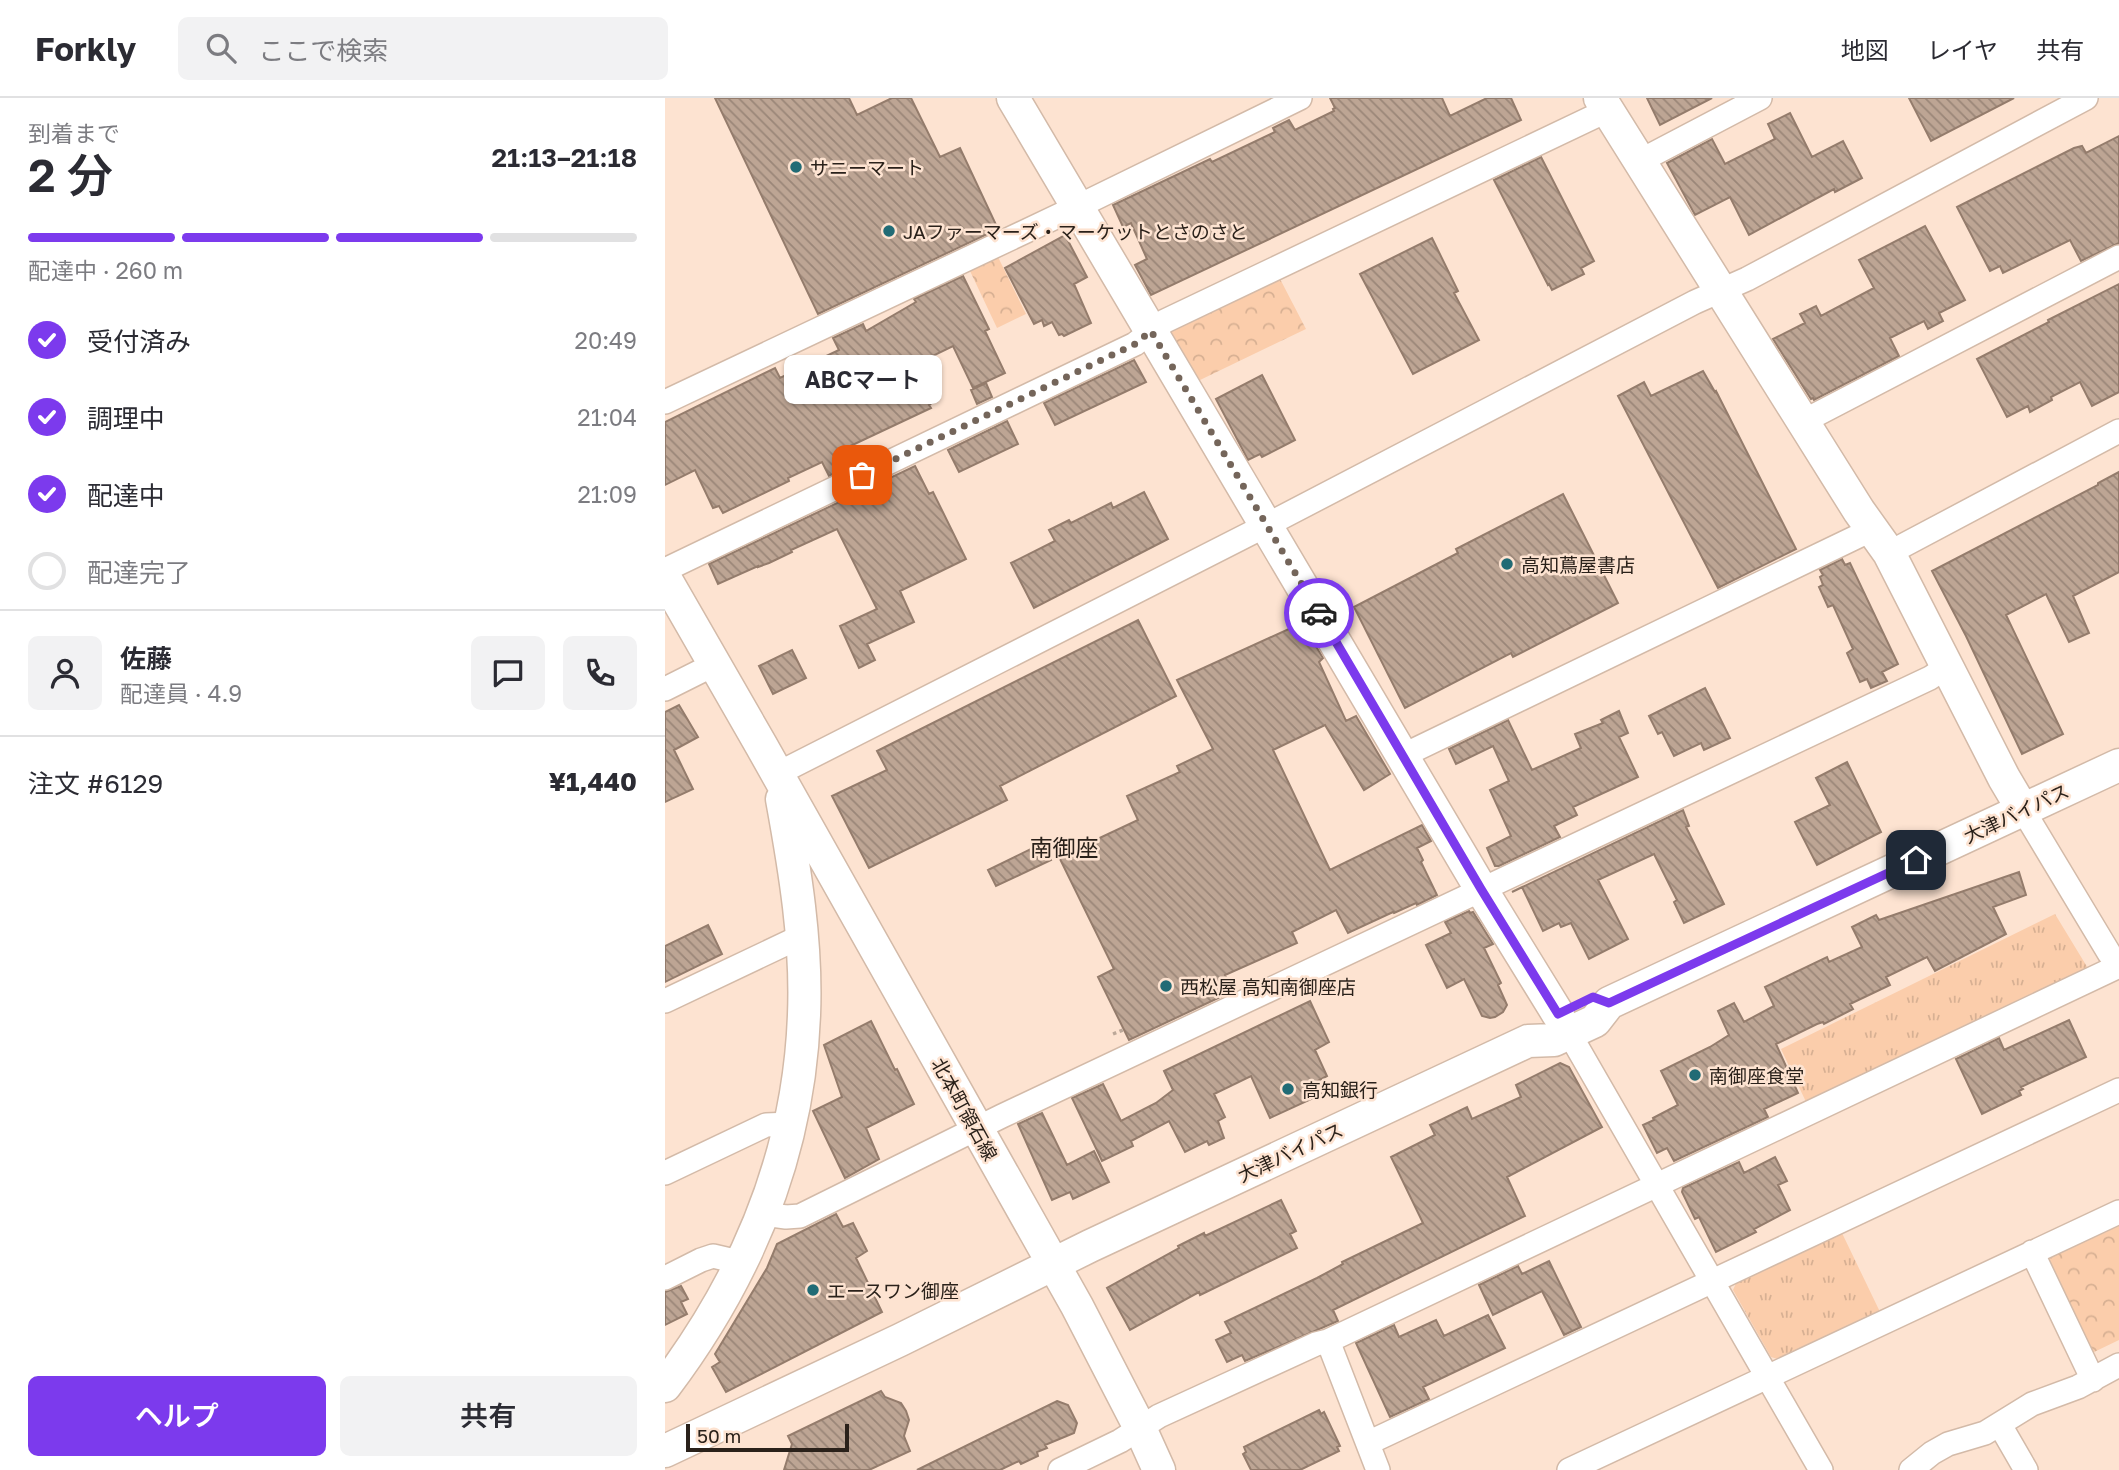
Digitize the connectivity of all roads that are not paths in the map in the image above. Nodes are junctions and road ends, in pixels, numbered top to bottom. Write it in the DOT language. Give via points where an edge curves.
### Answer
graph roads {
  1 [pos="1300,98"];
  2 [pos="1760,98"];
  3 [pos="2087,98"];
  4 [pos="1018,100"];
  5 [pos="1604,104"];
  6 [pos="1640,161"];
  7 [pos="1077,207"];
  8 [pos="2119,257"];
  9 [pos="1720,290"];
  10 [pos="1151,331"];
  11 [pos="665,402"];
  12 [pos="1804,421"];
  13 [pos="2119,431"];
  14 [pos="1267,525"];
  15 [pos="1881,541"];
  16 [pos="665,570"];
  17 [pos="665,578"];
  18 [pos="715,664"];
  19 [pos="1948,666"];
  20 [pos="665,689"];
  21 [pos="1402,756"];
  22 [pos="2119,765"];
  23 [pos="777,774"];
  24 [pos="2023,810"];
  25 [pos="1481,889"];
  26 [pos="802,936"];
  27 [pos="2119,966"];
  28 [pos="665,1001"];
  29 [pos="1563,1023"];
  30 [pos="2119,1090"];
  31 [pos="790,1124"];
  32 [pos="976,1129"];
  33 [pos="665,1173"];
  34 [pos="1657,1186"];
  35 [pos="2119,1212"];
  36 [pos="764,1213"];
  37 [pos="2032,1252"];
  38 [pos="743,1263"];
  39 [pos="1053,1265"];
  40 [pos="665,1278"];
  41 [pos="1712,1281"];
  42 [pos="1328,1341"];
  43 [pos="2119,1365"];
  44 [pos="1767,1377"];
  45 [pos="2093,1380"];
  46 [pos="665,1386"];
  47 [pos="2000,1425"];
  48 [pos="1140,1428"];
  49 [pos="1368,1443"];
  50 [pos="665,1451"];
  51 [pos="1061,1470"];
  52 [pos="1159,1470"];
  53 [pos="1378,1470"];
  54 [pos="1569,1470"];
  55 [pos="1821,1470"];
  56 [pos="1911,1470"];
  57 [pos="2026,1470"];
  1 -- 7 [label="street"];
  2 -- 6 [label="street"];
  3 -- 9 [label="street"];
  4 -- 7 [label="street"];
  5 -- 6 [label="street"];
  5 -- 10 [label="street"];
  6 -- 9 [label="street"];
  7 -- 10 [label="street"];
  7 -- 11 [label="street"];
  8 -- 12 [label="street"];
  9 -- 12 [label="street"];
  9 -- 14 [label="street"];
  10 -- 14 [label="street"];
  10 -- 16 [label="street" via="1135,344"];
  12 -- 15 [label="street"];
  13 -- 15 [label="street"];
  14 -- 21 [label="street"];
  14 -- 23 [label="street"];
  15 -- 19 [label="street"];
  15 -- 21 [label="street"];
  17 -- 18 [label="street, 北本町領石線"];
  18 -- 20 [label="street"];
  18 -- 23 [label="street, 北本町領石線"];
  19 -- 24 [label="street"];
  19 -- 25 [label="street"];
  21 -- 25 [label="street"];
  22 -- 24 [label="street, 大津バイパス"];
  23 -- 26 [label="street"];
  23 -- 32 [label="street, 北本町領石線"];
  24 -- 27 [label="street"];
  24 -- 29 [label="street, 大津バイパス" via="1609,1003 1593,997"];
  25 -- 29 [label="street"];
  25 -- 32 [label="street"];
  26 -- 28 [label="street"];
  26 -- 31 [label="street" via="804,1014"];
  27 -- 34 [label="street"];
  29 -- 34 [label="street"];
  29 -- 39 [label="street, 大津バイパス" via="1537,1024 1528,1041"];
  30 -- 41 [label="street"];
  31 -- 33 [label="street" via="766,1125"];
  31 -- 36 [label="street"];
  32 -- 36 [label="street" via="800,1216"];
  32 -- 39 [label="street, 北本町領石線"];
  34 -- 41 [label="street"];
  34 -- 42 [label="street"];
  35 -- 37 [label="street"];
  36 -- 38 [label="street"];
  37 -- 44 [label="street"];
  37 -- 45 [label="street"];
  38 -- 40 [label="street" via="713,1256"];
  38 -- 46 [label="street"];
  39 -- 48 [label="street, 北本町領石線"];
  39 -- 50 [label="street"];
  41 -- 44 [label="street"];
  41 -- 49 [label="street"];
  42 -- 48 [label="street"];
  42 -- 49 [label="street"];
  43 -- 45 [label="street"];
  44 -- 54 [label="street"];
  44 -- 55 [label="street"];
  45 -- 47 [label="street" via="2032,1404"];
  47 -- 56 [label="street" via="1948,1444"];
  47 -- 57 [label="street"];
  48 -- 51 [label="street"];
  48 -- 52 [label="street, 北本町領石線"];
  49 -- 53 [label="street"];
}
